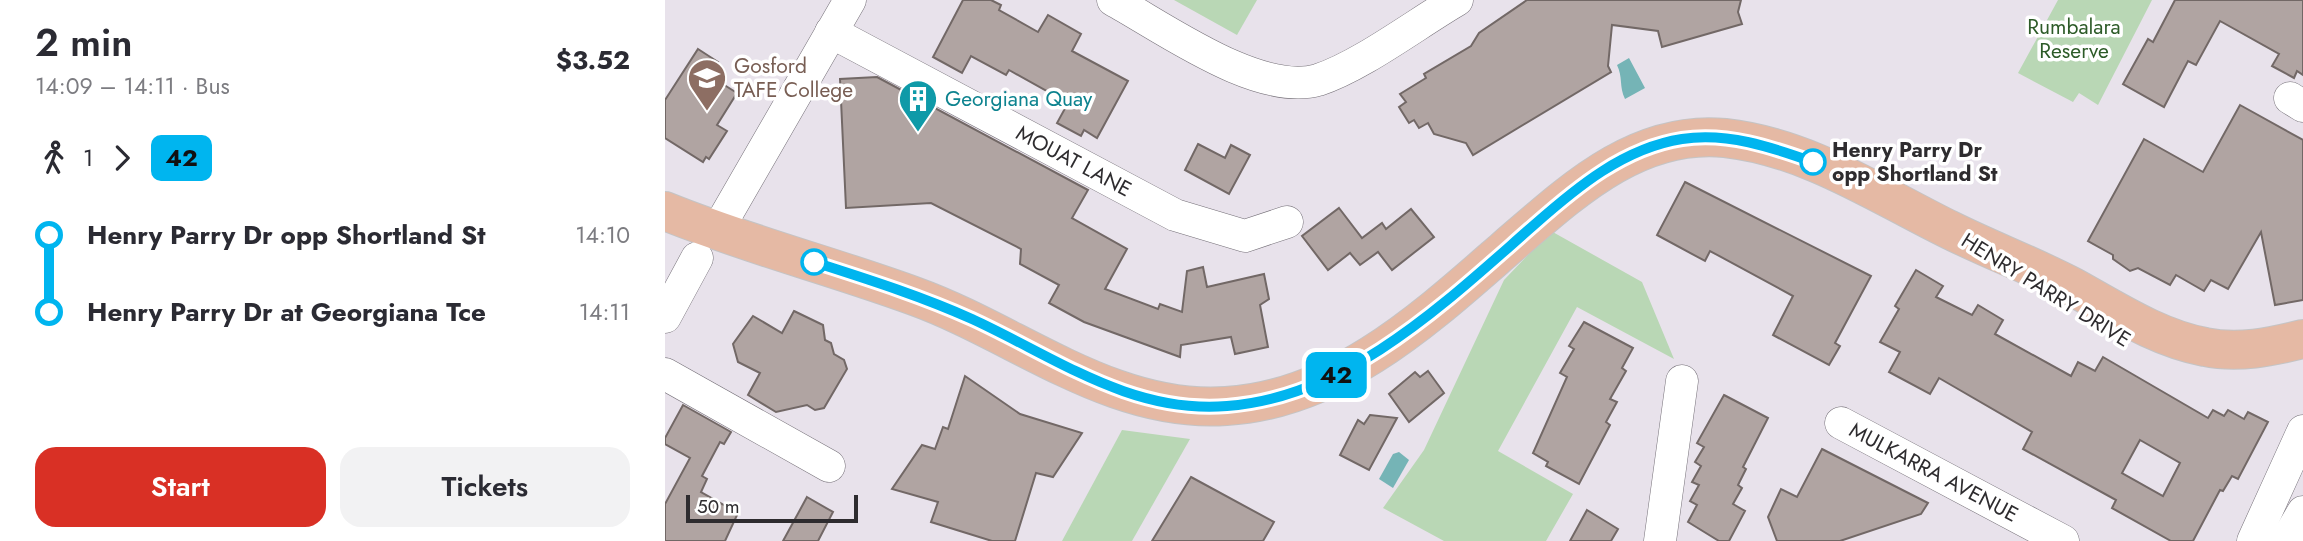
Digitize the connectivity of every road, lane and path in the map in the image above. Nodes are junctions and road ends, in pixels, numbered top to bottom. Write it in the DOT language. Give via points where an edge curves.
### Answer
graph roads {
  1 [pos="850,0"];
  2 [pos="1113,0"];
  3 [pos="1457,0"];
  4 [pos="831,32"];
  5 [pos="665,211"];
  6 [pos="1287,222"];
  7 [pos="1951,231"];
  8 [pos="707,244"];
  9 [pos="665,317"];
  10 [pos="2303,339"];
  11 [pos="2303,360"];
  12 [pos="665,374"];
  13 [pos="1682,381"];
  14 [pos="1841,423"];
  15 [pos="2303,431"];
  16 [pos="829,466"];
  17 [pos="2303,512"];
  18 [pos="1660,541"];
  19 [pos="2063,541"];
  20 [pos="2253,541"];
  21 [pos="2286,541"];
  1 -- 4 [label="street"];
  2 -- 3 [label="street" via="1238,69 1287,83 1341,71"];
  4 -- 6 [label="street, MOUAT LANE" via="1175,215 1245,236"];
  4 -- 8 [label="street"];
  5 -- 8 [label="main road, HENRY PARRY DRIVE"];
  7 -- 8 [label="main road, HENRY PARRY DRIVE" via="1841,174 1783,151 1728,139 1680,139 1634,154 1585,182 1426,314 1354,365 1280,398 1225,407 1171,403 1114,389 943,307"];
  7 -- 10 [label="main road, HENRY PARRY DRIVE" via="2174,339 2237,351"];
  7 -- 11 [label="main road, HENRY PARRY DRIVE" via="2047,296 2163,359 2228,373"];
  8 -- 9 [label="street"];
  12 -- 16 [label="street"];
  13 -- 18 [label="street"];
  14 -- 19 [label="street, MULKARRA AVENUE"];
  15 -- 20 [label="street"];
  17 -- 21 [label="street"];
}
